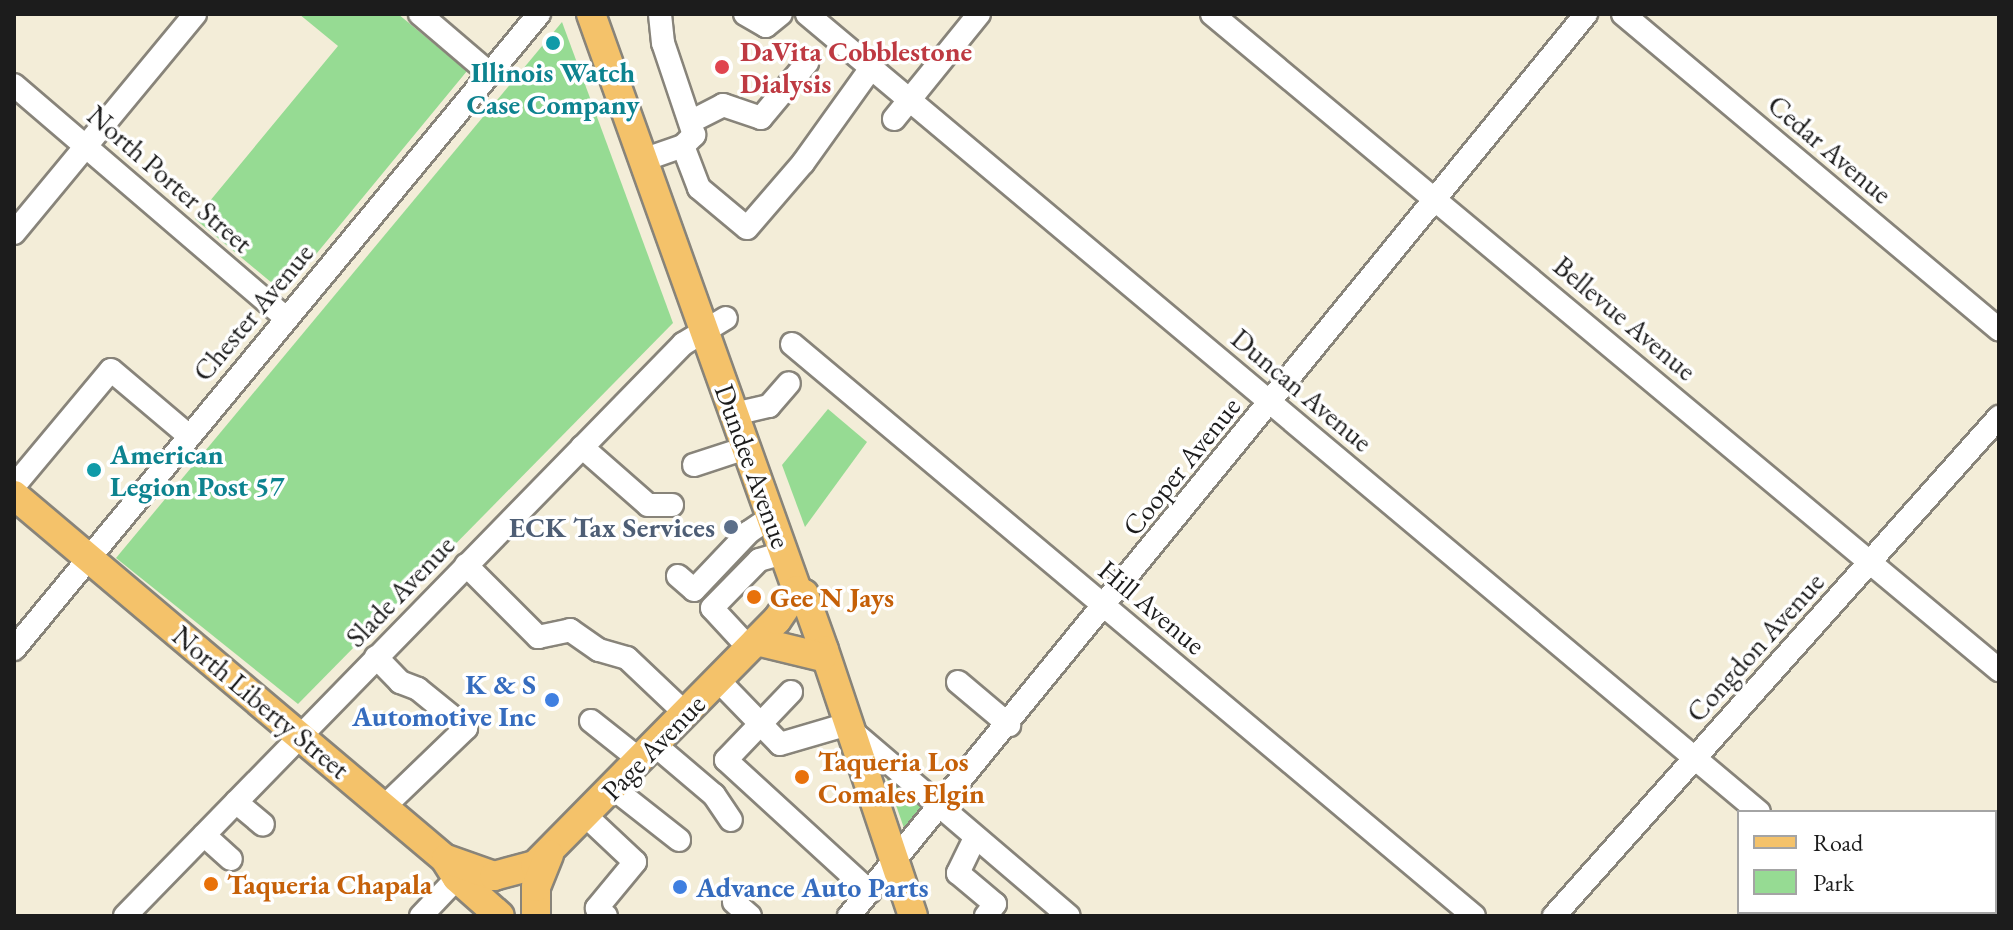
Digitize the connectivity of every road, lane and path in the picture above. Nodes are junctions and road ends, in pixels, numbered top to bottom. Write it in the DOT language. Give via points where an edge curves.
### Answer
graph roads {
  1 [pos="195,14"];
  2 [pos="420,14"];
  3 [pos="539,14"];
  4 [pos="591,14"];
  5 [pos="660,14"];
  6 [pos="745,14"];
  7 [pos="781,14"];
  8 [pos="807,14"];
  9 [pos="979,14"];
  10 [pos="1212,14"];
  11 [pos="1586,14"];
  12 [pos="1623,14"];
  13 [pos="807,63"];
  14 [pos="871,68"];
  15 [pos="489,73"];
  16 [pos="14,85"];
  17 [pos="910,101"];
  18 [pos="894,119"];
  19 [pos="692,121"];
  20 [pos="85,146"];
  21 [pos="683,146"];
  22 [pos="643,160"];
  23 [pos="1436,199"];
  24 [pos="14,233"];
  25 [pos="286,318"];
  26 [pos="716,325"];
  27 [pos="1999,330"];
  28 [pos="792,344"];
  29 [pos="789,383"];
  30 [pos="1270,403"];
  31 [pos="734,414"];
  32 [pos="1999,417"];
  33 [pos="189,436"];
  34 [pos="582,447"];
  35 [pos="746,448"];
  36 [pos="694,465"];
  37 [pos="14,486"];
  38 [pos="14,495"];
  39 [pos="672,505"];
  40 [pos="771,517"];
  41 [pos="784,553"];
  42 [pos="89,557"];
  43 [pos="1872,563"];
  44 [pos="466,565"];
  45 [pos="678,576"];
  46 [pos="797,590"];
  47 [pos="1105,607"];
  48 [pos="752,644"];
  49 [pos="14,649"];
  50 [pos="376,657"];
  51 [pos="822,657"];
  52 [pos="1999,670"];
  53 [pos="718,680"];
  54 [pos="958,682"];
  55 [pos="791,692"];
  56 [pos="685,713"];
  57 [pos="591,721"];
  58 [pos="762,722"];
  59 [pos="845,725"];
  60 [pos="1009,725"];
  61 [pos="302,736"];
  62 [pos="647,752"];
  63 [pos="1695,758"];
  64 [pos="613,788"];
  65 [pos="236,802"];
  66 [pos="385,806"];
  67 [pos="943,806"];
  68 [pos="1757,810"];
  69 [pos="586,816"];
  70 [pos="731,820"];
  71 [pos="263,825"];
  72 [pos="204,835"];
  73 [pos="975,838"];
  74 [pos="679,840"];
  75 [pos="550,853"];
  76 [pos="231,859"];
  77 [pos="895,865"];
  78 [pos="451,868"];
  79 [pos="1022,877"];
  80 [pos="870,892"];
  81 [pos="990,910"];
  82 [pos="426,911"];
  83 [pos="496,915"];
  84 [pos="125,916"];
  85 [pos="536,916"];
  86 [pos="606,916"];
  87 [pos="849,916"];
  88 [pos="913,916"];
  89 [pos="1069,916"];
  90 [pos="1474,916"];
  91 [pos="1554,916"];
  1 -- 20 [label="street"];
  2 -- 15 [label="street"];
  3 -- 15 [label="street, Chester Avenue"];
  4 -- 22 [label="main road, Dundee Avenue"];
  5 -- 19 [label="street" via="663,43"];
  6 -- 7 [label="street" via="766,26"];
  8 -- 14 [label="street, Duncan Avenue"];
  9 -- 17 [label="street"];
  10 -- 23 [label="street, Bellevue Avenue"];
  11 -- 23 [label="street, Cooper Avenue"];
  12 -- 27 [label="street, Cedar Avenue"];
  13 -- 19 [label="street" via="761,118 723,105"];
  14 -- 17 [label="street, Duncan Avenue"];
  14 -- 21 [label="street" via="803,163 747,228 699,188"];
  15 -- 25 [label="street, Chester Avenue"];
  16 -- 20 [label="street, North Porter Street"];
  17 -- 18 [label="street"];
  17 -- 30 [label="street, Duncan Avenue"];
  19 -- 21 [label="street" via="694,135"];
  20 -- 24 [label="street"];
  20 -- 25 [label="street, North Porter Street"];
  21 -- 22 [label="street"];
  22 -- 26 [label="main road, Dundee Avenue"];
  23 -- 30 [label="street, Cooper Avenue"];
  23 -- 43 [label="street, Bellevue Avenue"];
  25 -- 33 [label="street, Chester Avenue"];
  26 -- 31 [label="main road, Dundee Avenue"];
  26 -- 34 [label="street, Slade Avenue" via="683,344"];
  28 -- 47 [label="street, Hill Avenue"];
  29 -- 31 [label="street" via="769,406"];
  30 -- 47 [label="street, Cooper Avenue"];
  30 -- 63 [label="street, Duncan Avenue"];
  31 -- 35 [label="main road, Dundee Avenue"];
  32 -- 43 [label="street, Congdon Avenue"];
  33 -- 37 [label="street" via="111,370"];
  33 -- 42 [label="street, Chester Avenue"];
  34 -- 39 [label="street" via="648,505"];
  34 -- 44 [label="street, Slade Avenue"];
  35 -- 36 [label="street"];
  35 -- 40 [label="main road, Dundee Avenue"];
  38 -- 42 [label="main road, North Liberty Street"];
  40 -- 41 [label="main road, Dundee Avenue"];
  40 -- 45 [label="street" via="749,532 694,590"];
  41 -- 46 [label="main road, Dundee Avenue"];
  41 -- 48 [label="street" via="759,560 712,608"];
  42 -- 49 [label="street, Chester Avenue"];
  42 -- 61 [label="main road, North Liberty Street"];
  43 -- 52 [label="street, Bellevue Avenue"];
  43 -- 63 [label="street, Congdon Avenue"];
  44 -- 50 [label="street, Slade Avenue"];
  44 -- 56 [label="street" via="538,637 570,630 599,650 627,658"];
  46 -- 48 [label="main road, Page Avenue"];
  46 -- 51 [label="main road, Dundee Avenue" via="804,594"];
  47 -- 60 [label="street, Cooper Avenue"];
  47 -- 90 [label="street, Hill Avenue"];
  48 -- 51 [label="main road"];
  48 -- 53 [label="main road, Page Avenue"];
  50 -- 61 [label="street, Slade Avenue"];
  50 -- 66 [label="street" via="400,682 418,689 466,728"];
  51 -- 59 [label="main road, Dundee Avenue"];
  53 -- 56 [label="main road, Page Avenue"];
  53 -- 58 [label="street"];
  54 -- 60 [label="street"];
  55 -- 58 [label="street"];
  56 -- 62 [label="main road, Page Avenue"];
  57 -- 62 [label="street"];
  58 -- 59 [label="street" via="780,744"];
  58 -- 80 [label="street" via="726,760"];
  59 -- 67 [label="street"];
  59 -- 77 [label="main road, Dundee Avenue"];
  60 -- 67 [label="street, Cooper Avenue"];
  61 -- 65 [label="street, Slade Avenue"];
  61 -- 66 [label="main road, North Liberty Street"];
  62 -- 64 [label="main road, Page Avenue"];
  62 -- 70 [label="street" via="714,795"];
  63 -- 68 [label="street, Duncan Avenue"];
  63 -- 91 [label="street, Congdon Avenue"];
  64 -- 69 [label="main road, Page Avenue"];
  64 -- 74 [label="street"];
  65 -- 71 [label="street"];
  65 -- 72 [label="street, Slade Avenue"];
  66 -- 78 [label="main road, North Liberty Street"];
  67 -- 73 [label="street"];
  67 -- 77 [label="street, Cooper Avenue"];
  69 -- 75 [label="main road, Page Avenue"];
  69 -- 86 [label="street" via="635,862 597,908"];
  72 -- 76 [label="street"];
  72 -- 84 [label="street, Slade Avenue"];
  73 -- 79 [label="street"];
  73 -- 81 [label="street" via="958,873"];
  75 -- 78 [label="main road" via="528,869 500,876"];
  75 -- 85 [label="main road" via="536,887"];
  77 -- 80 [label="street, Cooper Avenue"];
  77 -- 88 [label="main road, Dundee Avenue"];
  78 -- 82 [label="street"];
  78 -- 83 [label="main road, North Liberty Street"];
  79 -- 81 [label="street"];
  79 -- 89 [label="street"];
  80 -- 87 [label="street, Cooper Avenue"];
}
